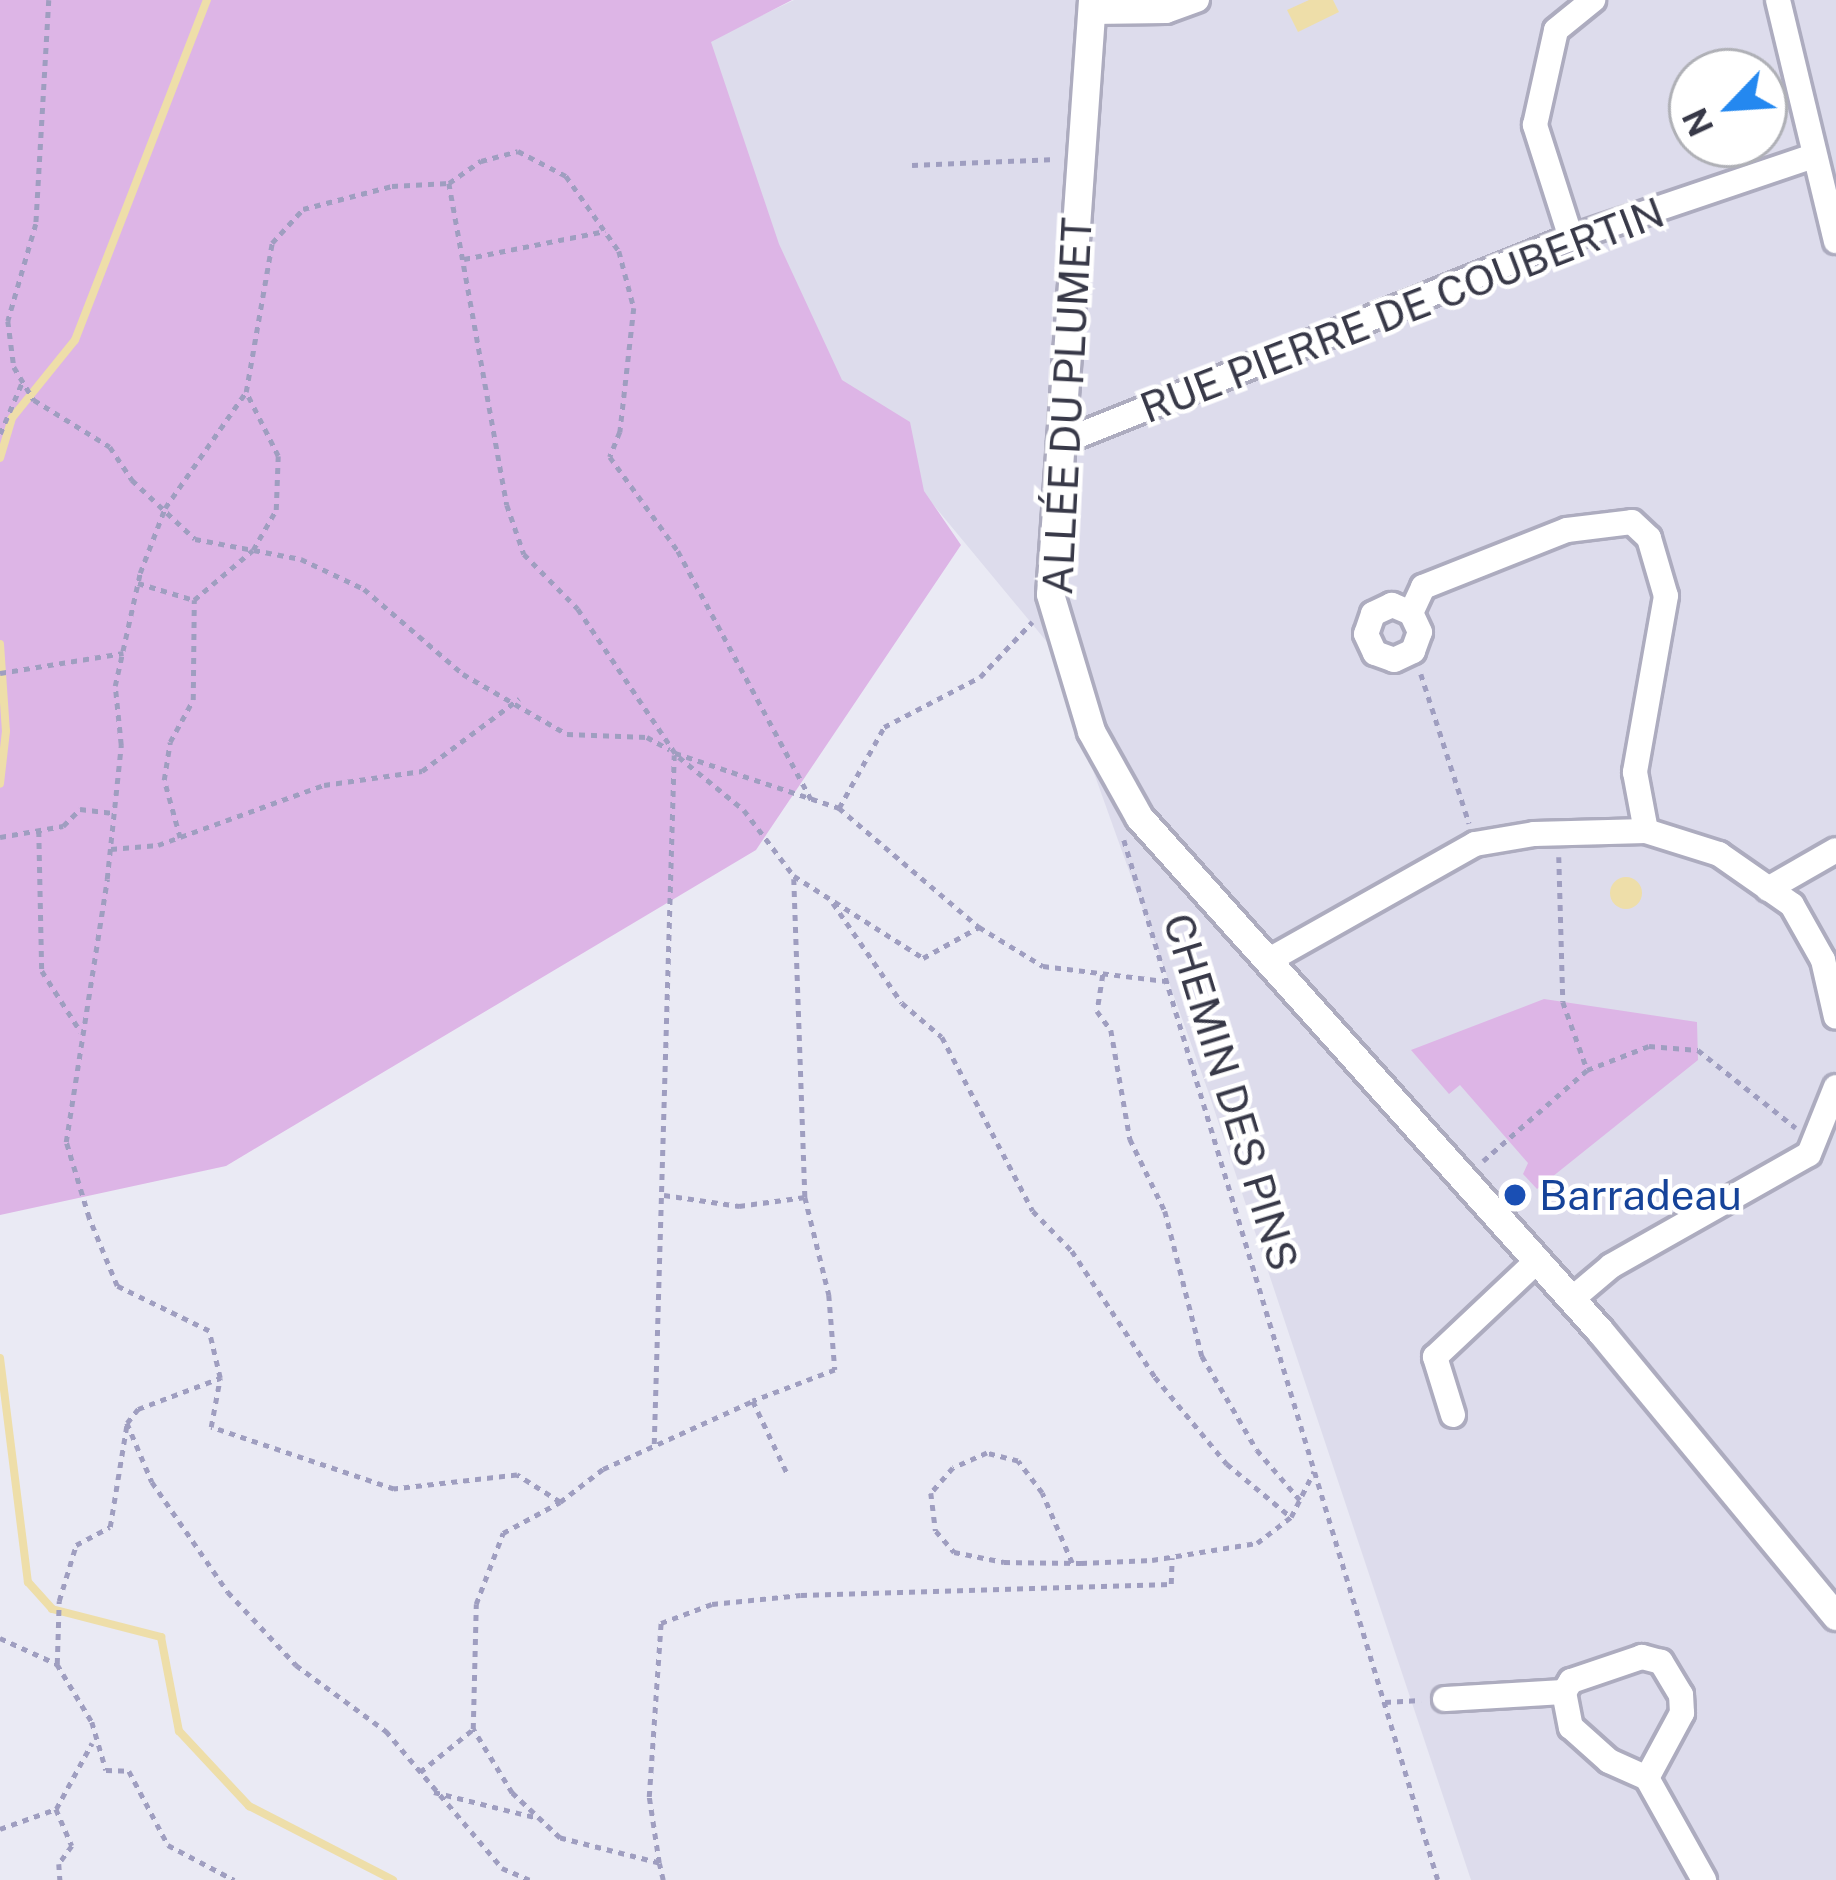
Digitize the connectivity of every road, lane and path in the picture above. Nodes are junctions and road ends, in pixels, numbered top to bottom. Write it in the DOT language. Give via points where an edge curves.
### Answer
graph roads {
  1 [pos="50,0"];
  2 [pos="1197,0"];
  3 [pos="1593,0"];
  4 [pos="1778,0"];
  5 [pos="1091,6"];
  6 [pos="1813,156"];
  7 [pos="1057,159"];
  8 [pos="912,165"];
  9 [pos="449,183"];
  10 [pos="605,230"];
  11 [pos="1571,238"];
  12 [pos="1836,242"];
  13 [pos="464,259"];
  14 [pos="10,340"];
  15 [pos="0,345"];
  16 [pos="23,380"];
  17 [pos="245,392"];
  18 [pos="0,434"];
  19 [pos="1060,443"];
  20 [pos="165,508"];
  21 [pos="253,550"];
  22 [pos="138,583"];
  23 [pos="194,600"];
  24 [pos="1052,601"];
  25 [pos="1412,613"];
  26 [pos="1413,652"];
  27 [pos="123,653"];
  28 [pos="0,673"];
  29 [pos="519,699"];
  30 [pos="675,753"];
  31 [pos="813,803"];
  32 [pos="839,808"];
  33 [pos="114,814"];
  34 [pos="1118,822"];
  35 [pos="39,831"];
  36 [pos="1646,831"];
  37 [pos="1558,833"];
  38 [pos="0,837"];
  39 [pos="180,838"];
  40 [pos="1475,844"];
  41 [pos="111,849"];
  42 [pos="1836,850"];
  43 [pos="794,876"];
  44 [pos="1768,889"];
  45 [pos="832,900"];
  46 [pos="979,927"];
  47 [pos="1271,958"];
  48 [pos="1103,975"];
  49 [pos="1166,981"];
  50 [pos="1836,1017"];
  51 [pos="82,1032"];
  52 [pos="1587,1070"];
  53 [pos="1836,1087"];
  54 [pos="1814,1142"];
  55 [pos="1464,1179"];
  56 [pos="664,1196"];
  57 [pos="805,1197"];
  58 [pos="1537,1261"];
  59 [pos="1572,1299"];
  60 [pos="220,1378"];
  61 [pos="753,1401"];
  62 [pos="1453,1415"];
  63 [pos="127,1423"];
  64 [pos="654,1444"];
  65 [pos="1314,1471"];
  66 [pos="788,1475"];
  67 [pos="1300,1500"];
  68 [pos="560,1502"];
  69 [pos="1291,1517"];
  70 [pos="1172,1558"];
  71 [pos="1072,1563"];
  72 [pos="1836,1616"];
  73 [pos="0,1638"];
  74 [pos="57,1664"];
  75 [pos="1564,1692"];
  76 [pos="1445,1699"];
  77 [pos="1385,1702"];
  78 [pos="473,1729"];
  79 [pos="92,1743"];
  80 [pos="420,1772"];
  81 [pos="1647,1778"];
  82 [pos="434,1792"];
  83 [pos="56,1809"];
  84 [pos="539,1819"];
  85 [pos="0,1829"];
  86 [pos="659,1863"];
  87 [pos="217,1866"];
  88 [pos="60,1880"];
  89 [pos="224,1880"];
  90 [pos="234,1880"];
  91 [pos="530,1880"];
  92 [pos="663,1880"];
  93 [pos="1438,1880"];
  94 [pos="1704,1880"];
  1 -- 14 [label="path" via="38,203"];
  2 -- 5 [label="street" via="1166,11"];
  3 -- 11 [label="street" via="1556,30 1535,125"];
  4 -- 6 [label="street"];
  5 -- 19 [label="street, ALLÉE DU PLUMET"];
  6 -- 11 [label="street, RUE PIERRE DE COUBERTIN"];
  6 -- 12 [label="street"];
  7 -- 8 [label="path"];
  9 -- 10 [label="path" via="482,161 518,151 566,176"];
  9 -- 13 [label="path"];
  9 -- 17 [label="path" via="392,186 303,209 272,244"];
  10 -- 13 [label="path"];
  10 -- 31 [label="path" via="634,308 610,457 678,551"];
  11 -- 19 [label="street, RUE PIERRE DE COUBERTIN"];
  13 -- 30 [label="path" via="507,505 524,554 578,609"];
  14 -- 15 [label="path"];
  14 -- 16 [label="path"];
  16 -- 18 [label="path"];
  16 -- 20 [label="path" via="32,396 110,447"];
  17 -- 20 [label="path"];
  17 -- 21 [label="path" via="278,456 276,510"];
  19 -- 24 [label="street, ALLÉE DU PLUMET"];
  20 -- 21 [label="path" via="195,538"];
  20 -- 22 [label="path"];
  21 -- 23 [label="path"];
  21 -- 29 [label="path" via="301,559 364,590 464,674"];
  22 -- 23 [label="path"];
  22 -- 27 [label="path"];
  23 -- 39 [label="path" via="193,700 170,742 164,780"];
  24 -- 32 [label="path" via="980,677 884,727"];
  24 -- 47 [label="street, ALLÉE DU PLUMET" via="1091,731 1138,817"];
  25 -- 26 [label="street" via="1420,632"];
  25 -- 26 [label="street" via="1392,605 1373,614 1366,634 1375,653 1394,660"];
  25 -- 36 [label="street" via="1423,586 1567,530 1632,522 1649,538 1666,596 1635,772"];
  26 -- 40 [label="path"];
  27 -- 28 [label="path"];
  27 -- 33 [label="path"];
  29 -- 30 [label="path" via="568,734 647,737"];
  29 -- 39 [label="path" via="422,771 324,785"];
  30 -- 31 [label="path"];
  30 -- 43 [label="path" via="744,809"];
  30 -- 56 [label="path"];
  31 -- 32 [label="path"];
  32 -- 46 [label="path"];
  33 -- 35 [label="path" via="80,809 64,826"];
  33 -- 41 [label="path"];
  34 -- 49 [label="path, CHEMIN DES PINS"];
  35 -- 38 [label="path"];
  35 -- 51 [label="path" via="34,895 42,971"];
  36 -- 37 [label="street"];
  36 -- 44 [label="street" via="1719,854"];
  37 -- 40 [label="street"];
  37 -- 52 [label="path" via="1563,1002"];
  39 -- 41 [label="path"];
  40 -- 47 [label="street"];
  41 -- 51 [label="path"];
  42 -- 44 [label="street"];
  43 -- 45 [label="path"];
  43 -- 57 [label="path"];
  44 -- 50 [label="street" via="1792,905 1823,960"];
  45 -- 46 [label="path" via="923,958"];
  45 -- 69 [label="path" via="902,1003 942,1036 1033,1211 1072,1251 1155,1377 1227,1464"];
  46 -- 48 [label="path" via="1043,965"];
  47 -- 55 [label="street, ALLÉE DU PLUMET"];
  48 -- 49 [label="path"];
  48 -- 67 [label="path" via="1096,1011 1111,1030 1130,1139 1165,1211 1202,1356 1257,1450"];
  49 -- 65 [label="path, CHEMIN DES PINS"];
  51 -- 60 [label="path" via="66,1142 89,1218 117,1286 209,1331"];
  52 -- 54 [label="path" via="1649,1046 1698,1050"];
  52 -- 55 [label="path"];
  53 -- 54 [label="street"];
  54 -- 59 [label="street" via="1809,1154 1611,1267"];
  55 -- 58 [label="street, ALLÉE DU PLUMET"];
  56 -- 57 [label="path" via="739,1206"];
  56 -- 64 [label="path"];
  57 -- 61 [label="path" via="829,1295 836,1370"];
  58 -- 59 [label="street, ALLÉE DU PLUMET"];
  58 -- 62 [label="street" via="1435,1357"];
  59 -- 72 [label="street, ALLÉE DU PLUMET"];
  60 -- 63 [label="path" via="138,1409"];
  60 -- 68 [label="path" via="211,1427 263,1450 311,1457 394,1490 517,1475"];
  61 -- 64 [label="path"];
  61 -- 66 [label="path"];
  63 -- 74 [label="path" via="110,1527 76,1545 59,1601"];
  63 -- 80 [label="path" via="152,1482 228,1592 296,1665 386,1731"];
  64 -- 68 [label="path"];
  65 -- 67 [label="path"];
  65 -- 77 [label="path, CHEMIN DES PINS"];
  67 -- 69 [label="path"];
  68 -- 78 [label="path" via="503,1533 476,1604"];
  69 -- 70 [label="path" via="1256,1543"];
  70 -- 71 [label="path"];
  70 -- 86 [label="path" via="1171,1585 801,1595 712,1604 661,1623 649,1797"];
  71 -- 71 [label="path" via="954,1552 936,1532 931,1493 953,1468 987,1453 1018,1461 1042,1493"];
  73 -- 74 [label="path"];
  74 -- 79 [label="path" via="92,1722"];
  75 -- 76 [label="street"];
  75 -- 81 [label="street" via="1571,1727 1586,1744"];
  75 -- 81 [label="street" via="1571,1681 1642,1658 1661,1662 1682,1695 1682,1713"];
  76 -- 77 [label="path"];
  77 -- 93 [label="path, CHEMIN DES PINS"];
  78 -- 80 [label="path"];
  78 -- 84 [label="path" via="512,1793"];
  79 -- 83 [label="path"];
  79 -- 87 [label="path" via="106,1769 129,1771 168,1845"];
  80 -- 82 [label="path"];
  81 -- 94 [label="street"];
  82 -- 84 [label="path"];
  82 -- 91 [label="path" via="502,1868"];
  83 -- 85 [label="path"];
  83 -- 88 [label="path" via="72,1846 59,1864"];
  84 -- 86 [label="path" via="560,1838"];
  86 -- 92 [label="path"];
  87 -- 89 [label="path"];
  87 -- 90 [label="path"];
}
